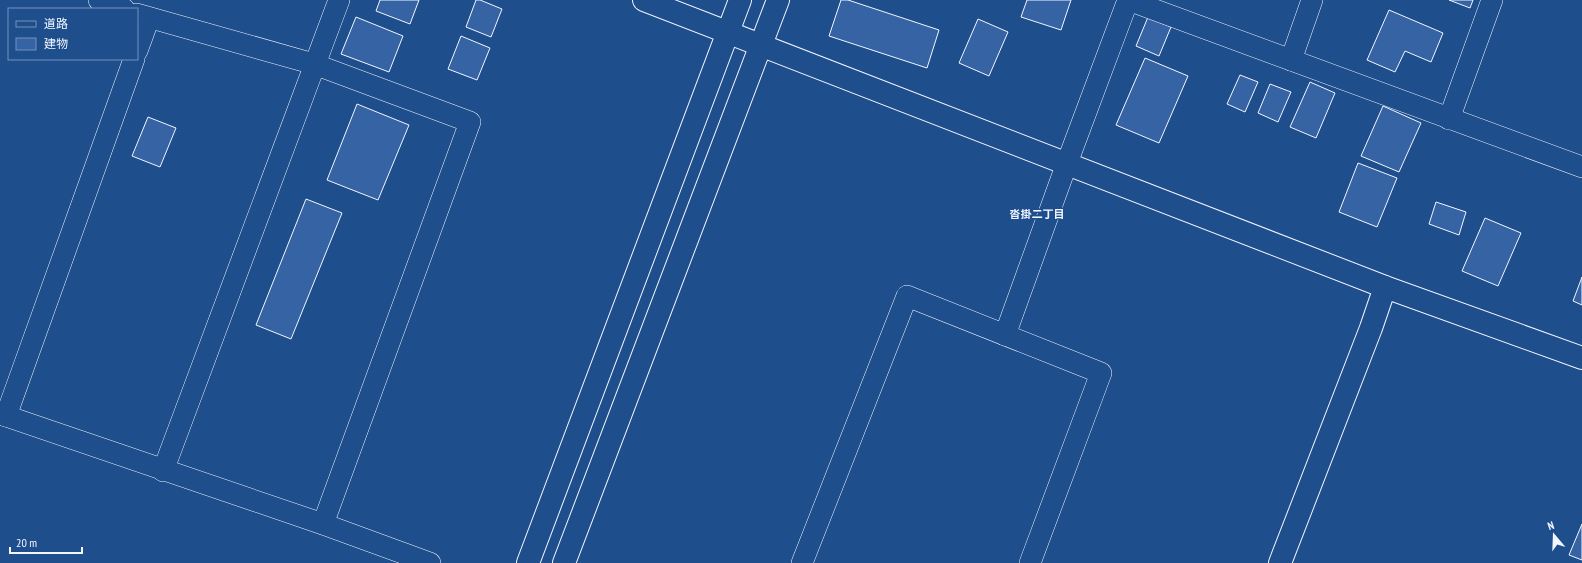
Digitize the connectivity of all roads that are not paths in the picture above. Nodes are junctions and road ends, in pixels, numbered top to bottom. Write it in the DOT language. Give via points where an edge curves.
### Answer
graph roads {
  1 [pos="100,0"];
  2 [pos="339,0"];
  3 [pos="644,0"];
  4 [pos="740,0"];
  5 [pos="778,0"];
  6 [pos="1128,0"];
  7 [pos="1312,0"];
  8 [pos="1492,0"];
  9 [pos="121,8"];
  10 [pos="143,16"];
  11 [pos="727,32"];
  12 [pos="138,45"];
  13 [pos="761,45"];
  14 [pos="134,60"];
  15 [pos="1291,60"];
  16 [pos="314,64"];
  17 [pos="1449,119"];
  18 [pos="1067,163"];
  19 [pos="1582,167"];
  20 [pos="1385,287"];
  21 [pos="1005,335"];
  22 [pos="1582,358"];
  23 [pos="3,415"];
  24 [pos="164,471"];
  25 [pos="322,524"];
  26 [pos="430,563"];
  27 [pos="528,563"];
  28 [pos="564,563"];
  29 [pos="802,563"];
  30 [pos="1030,563"];
  31 [pos="1280,563"];
  1 -- 9 [label="street"];
  2 -- 16 [label="street"];
  3 -- 11 [label="street"];
  4 -- 11 [label="street"];
  5 -- 13 [label="street"];
  6 -- 15 [label="street"];
  6 -- 18 [label="street"];
  7 -- 15 [label="street"];
  8 -- 17 [label="street"];
  10 -- 12 [label="street"];
  10 -- 16 [label="street"];
  11 -- 13 [label="street"];
  11 -- 27 [label="street"];
  13 -- 18 [label="street"];
  13 -- 28 [label="street"];
  14 -- 23 [label="street"];
  15 -- 17 [label="street"];
  16 -- 24 [label="street"];
  16 -- 25 [label="street" via="470,122"];
  17 -- 19 [label="street"];
  18 -- 20 [label="street"];
  18 -- 21 [label="street"];
  20 -- 22 [label="street"];
  20 -- 31 [label="street"];
  21 -- 29 [label="street" via="907,296"];
  21 -- 30 [label="street" via="1101,373"];
  23 -- 24 [label="street"];
  24 -- 25 [label="street"];
  25 -- 26 [label="street"];
}
